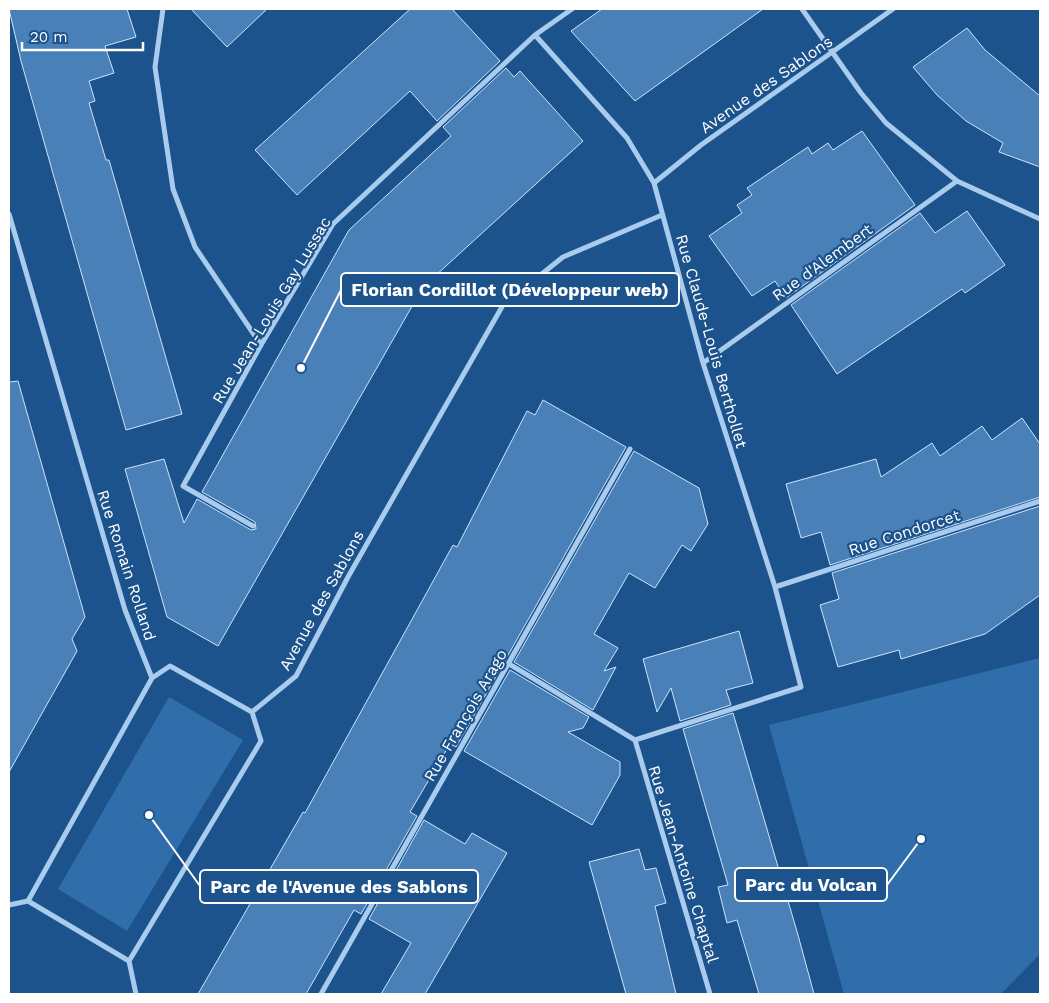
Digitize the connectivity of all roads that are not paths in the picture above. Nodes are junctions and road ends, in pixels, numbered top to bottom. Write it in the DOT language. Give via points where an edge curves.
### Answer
graph roads {
  1 [pos="163,9"];
  2 [pos="572,9"];
  3 [pos="802,9"];
  4 [pos="894,9"];
  5 [pos="535,36"];
  6 [pos="833,52"];
  7 [pos="957,181"];
  8 [pos="654,182"];
  9 [pos="9,214"];
  10 [pos="662,215"];
  11 [pos="1040,219"];
  12 [pos="261,345"];
  13 [pos="703,363"];
  14 [pos="630,449"];
  15 [pos="1040,501"];
  16 [pos="253,526"];
  17 [pos="774,587"];
  18 [pos="508,664"];
  19 [pos="152,678"];
  20 [pos="252,712"];
  21 [pos="635,740"];
  22 [pos="28,901"];
  23 [pos="9,905"];
  24 [pos="129,961"];
  25 [pos="136,994"];
  26 [pos="321,994"];
  27 [pos="710,994"];
  1 -- 12 [label="street" via="155,68 173,189 195,247"];
  2 -- 5 [label="street, Rue Jean-Louis Gay Lussac"];
  3 -- 6 [label="street"];
  4 -- 6 [label="street, Avenue des Sablons"];
  5 -- 8 [label="street, Rue Claude-Louis Berthollet" via="627,138"];
  5 -- 12 [label="street, Rue Jean-Louis Gay Lussac" via="333,224"];
  6 -- 7 [label="street" via="886,122"];
  6 -- 8 [label="street, Avenue des Sablons"];
  7 -- 11 [label="street"];
  7 -- 13 [label="street, Rue d'Alembert"];
  8 -- 10 [label="street, Rue Claude-Louis Berthollet"];
  9 -- 19 [label="street, Rue Romain Rolland" via="125,610"];
  10 -- 13 [label="street, Rue Claude-Louis Berthollet"];
  10 -- 20 [label="street, Avenue des Sablons" via="563,257 503,305 348,577 296,676"];
  12 -- 16 [label="street, Rue Jean-Louis Gay Lussac" via="183,486"];
  13 -- 17 [label="street, Rue Claude-Louis Berthollet"];
  14 -- 18 [label="street, Rue François Arago"];
  15 -- 17 [label="street, Rue Condorcet"];
  17 -- 21 [label="street, Rue Claude-Louis Berthollet" via="801,687"];
  18 -- 21 [label="street"];
  18 -- 26 [label="street, Rue François Arago"];
  19 -- 20 [label="street" via="170,666"];
  19 -- 22 [label="street"];
  20 -- 24 [label="street" via="262,742"];
  21 -- 27 [label="street, Rue Jean-Antoine Chaptal"];
  22 -- 23 [label="street"];
  22 -- 24 [label="street"];
  24 -- 25 [label="street"];
}
